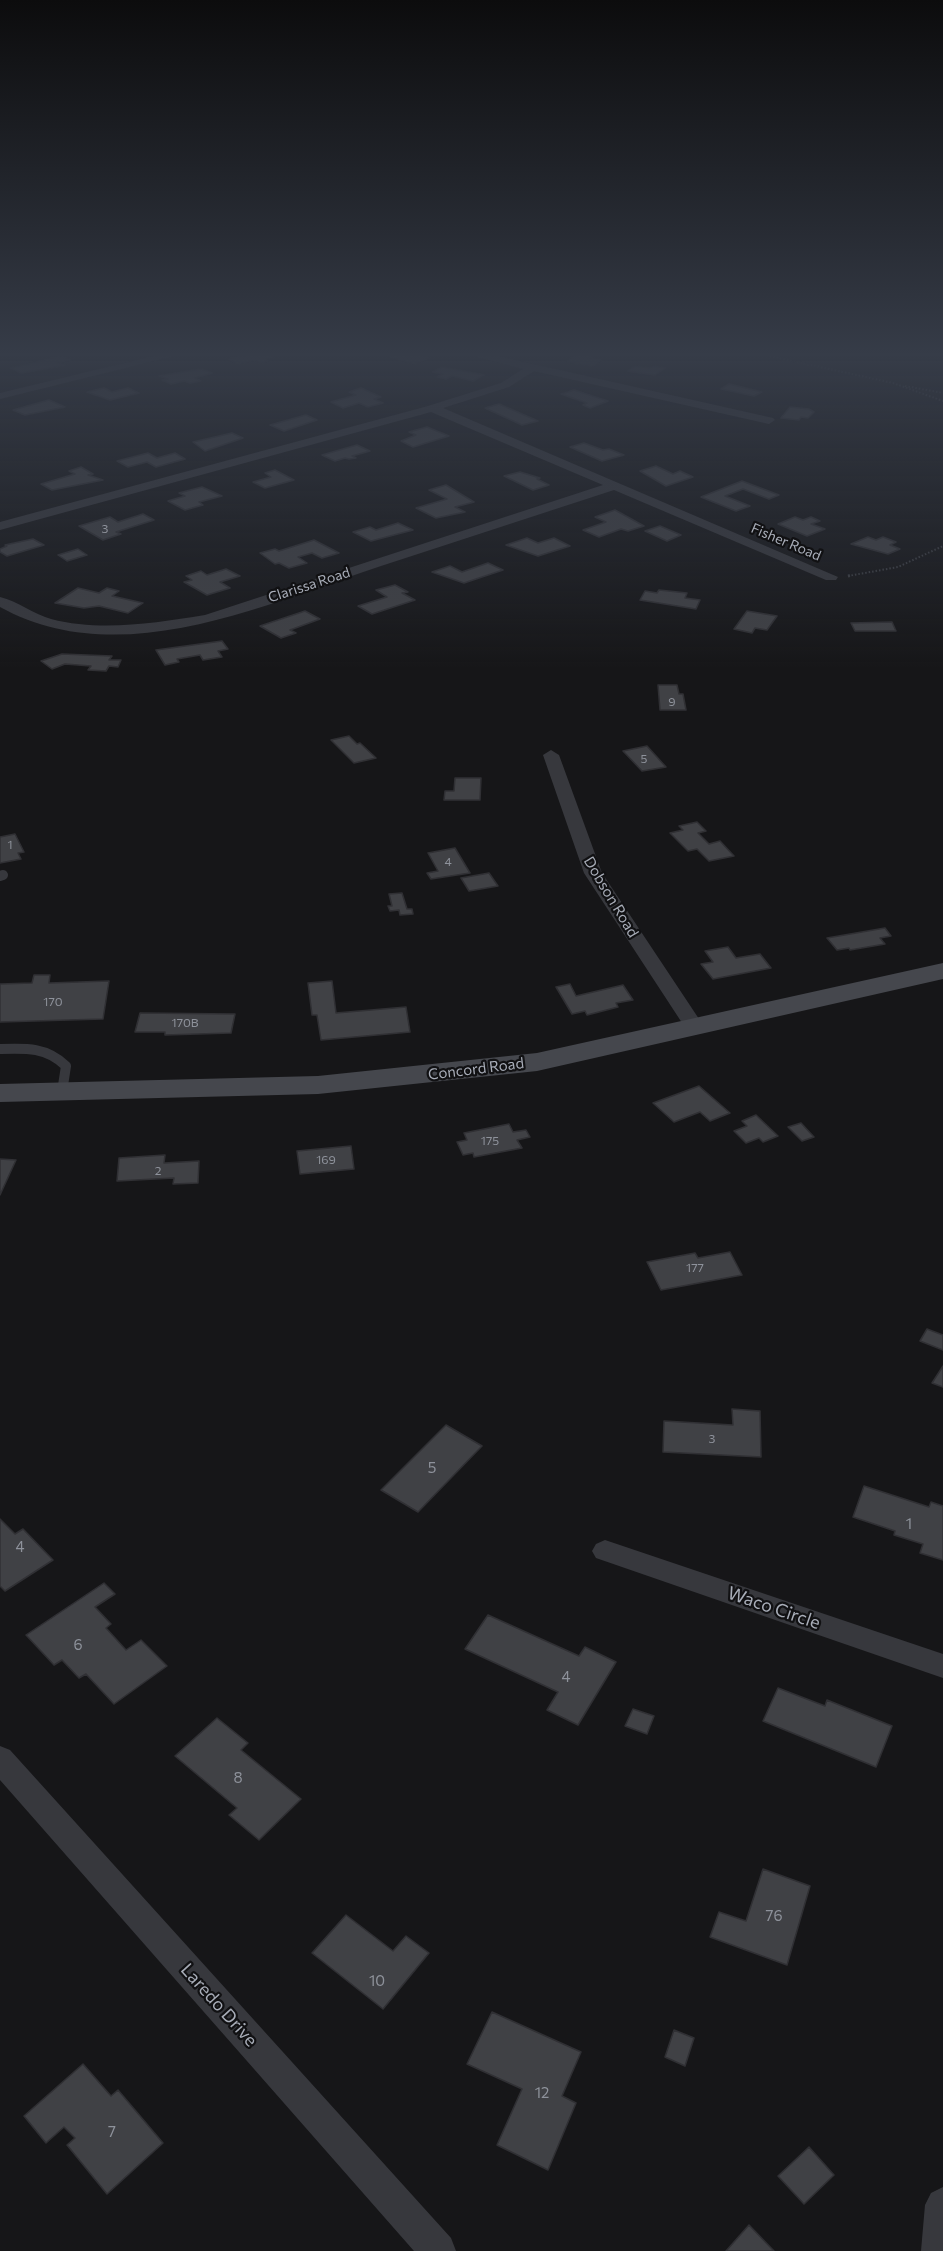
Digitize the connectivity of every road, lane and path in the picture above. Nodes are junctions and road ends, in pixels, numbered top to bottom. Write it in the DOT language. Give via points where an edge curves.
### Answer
graph roads {
  1 [pos="249,458"];
  2 [pos="548,458"];
  3 [pos="613,486"];
  4 [pos="0,526"];
  5 [pos="943,546"];
  6 [pos="831,577"];
  7 [pos="0,601"];
  8 [pos="552,754"];
  9 [pos="943,970"];
  10 [pos="695,1028"];
  11 [pos="0,1049"];
  12 [pos="62,1092"];
  13 [pos="0,1093"];
  14 [pos="605,1551"];
  15 [pos="943,1665"];
  16 [pos="0,1759"];
  17 [pos="943,2205"];
  18 [pos="438,2251"];
  19 [pos="939,2251"];
  1 -- 4 [label="street"];
  2 -- 3 [label="street, Fisher Road"];
  3 -- 6 [label="street, Fisher Road"];
  3 -- 7 [label="street, Clarissa Road" via="207,619 144,629 72,626 37,619"];
  5 -- 6 [label="path" via="916,563 877,573"];
  8 -- 10 [label="street, Dobson Road" via="593,873"];
  9 -- 10 [label="main road, Concord Road"];
  10 -- 12 [label="main road, Concord Road" via="537,1062 436,1074 318,1085"];
  11 -- 12 [label="lane" via="40,1048 57,1055 66,1066"];
  12 -- 13 [label="main road, Concord Road"];
  14 -- 15 [label="street, Waco Circle"];
  16 -- 18 [label="street, Laredo Drive"];
  17 -- 19 [label="street"];
}
